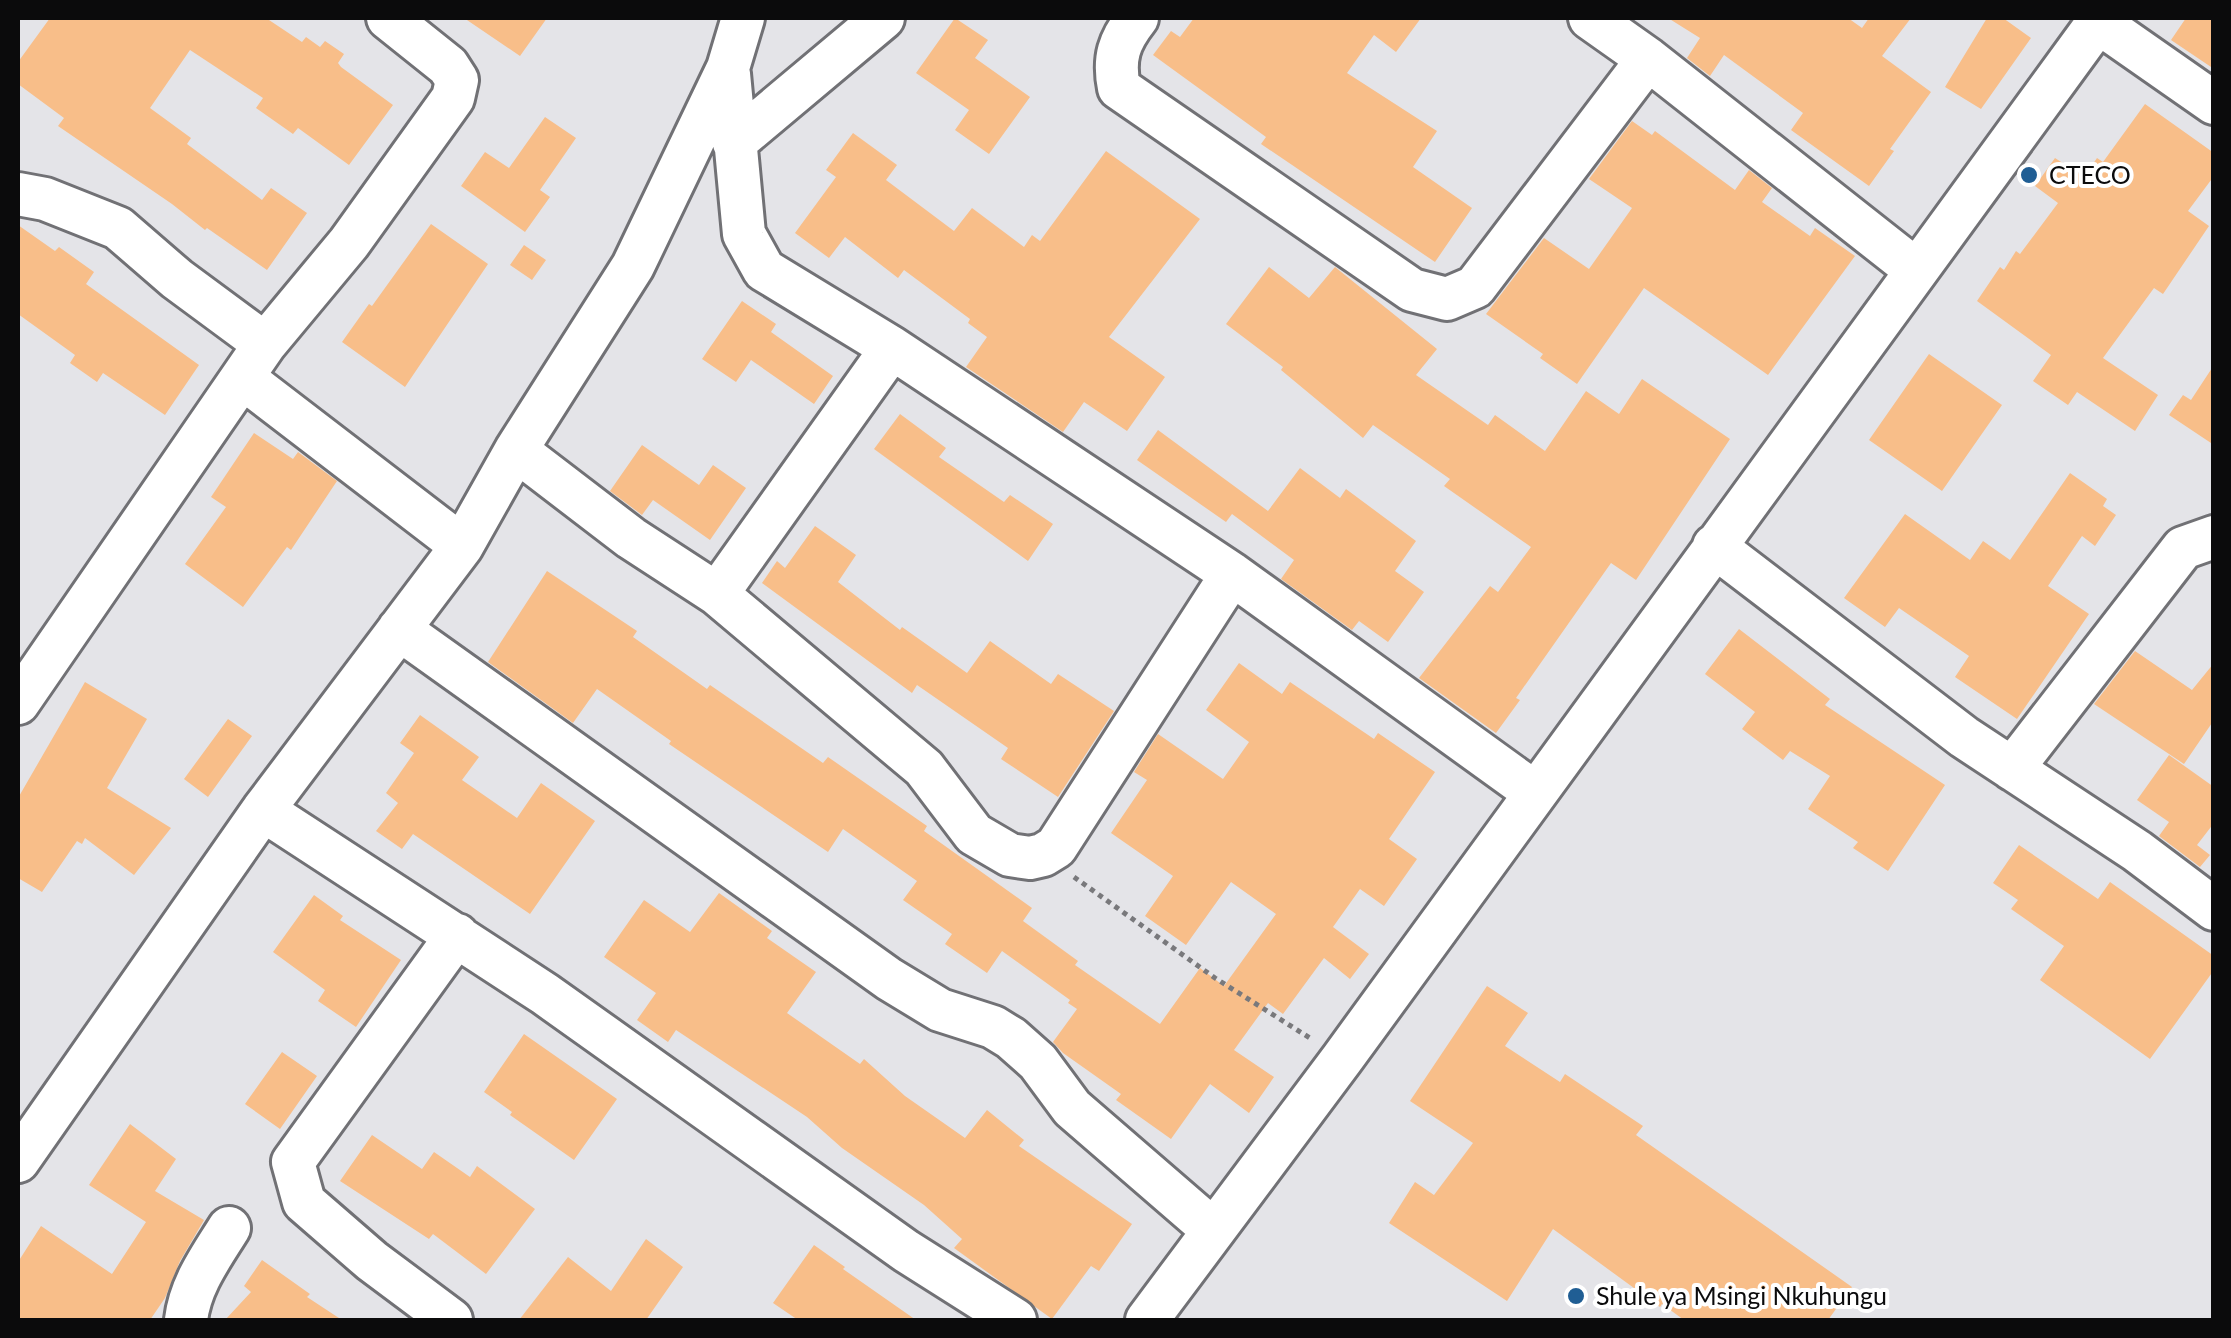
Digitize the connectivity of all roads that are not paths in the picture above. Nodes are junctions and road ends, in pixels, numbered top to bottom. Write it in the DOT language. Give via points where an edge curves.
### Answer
graph roads {
  1 [pos="388,18"];
  2 [pos="743,18"];
  3 [pos="883,18"];
  4 [pos="1137,18"];
  5 [pos="1590,18"];
  6 [pos="2100,20"];
  7 [pos="1648,59"];
  8 [pos="728,68"];
  9 [pos="2214,103"];
  10 [pos="734,143"];
  11 [pos="18,194"];
  12 [pos="1916,270"];
  13 [pos="892,348"];
  14 [pos="254,361"];
  15 [pos="516,450"];
  16 [pos="2214,537"];
  17 [pos="462,546"];
  18 [pos="1714,546"];
  19 [pos="1232,574"];
  20 [pos="717,594"];
  21 [pos="399,629"];
  22 [pos="18,703"];
  23 [pos="2012,769"];
  24 [pos="1534,792"];
  25 [pos="263,810"];
  26 [pos="2214,910"];
  27 [pos="457,936"];
  28 [pos="18,1161"];
  29 [pos="230,1228"];
  30 [pos="1213,1230"];
  31 [pos="186,1320"];
  32 [pos="451,1320"];
  33 [pos="1014,1320"];
  34 [pos="1147,1320"];
  1 -- 14 [label="street" via="448,66 457,80 453,98"];
  2 -- 8 [label="street"];
  3 -- 10 [label="street"];
  4 -- 7 [label="street" via="1121,38 1114,65 1119,88 1412,290 1447,299 1474,287"];
  5 -- 7 [label="street"];
  6 -- 9 [label="street"];
  6 -- 12 [label="street"];
  7 -- 12 [label="street"];
  8 -- 10 [label="street"];
  8 -- 15 [label="street" via="633,266"];
  10 -- 13 [label="street" via="744,234 764,270"];
  11 -- 14 [label="street" via="118,228"];
  12 -- 18 [label="street"];
  13 -- 19 [label="street"];
  13 -- 20 [label="street"];
  14 -- 17 [label="street"];
  14 -- 22 [label="street"];
  15 -- 17 [label="street"];
  15 -- 20 [label="street" via="630,538"];
  16 -- 23 [label="street" via="2183,548"];
  17 -- 21 [label="street"];
  18 -- 23 [label="street"];
  18 -- 24 [label="street"];
  19 -- 20 [label="street" via="1078,817 1056,847 1030,858 1010,855 974,834 924,768"];
  19 -- 24 [label="street"];
  21 -- 25 [label="street"];
  21 -- 30 [label="street" via="889,979 940,1010 1011,1038 1072,1108"];
  23 -- 26 [label="street"];
  24 -- 30 [label="street"];
  25 -- 27 [label="street"];
  25 -- 28 [label="street"];
  27 -- 32 [label="street" via="293,1162 304,1202"];
  27 -- 33 [label="street"];
  29 -- 31 [label="street" via="202,1270"];
  30 -- 34 [label="street"];
}
